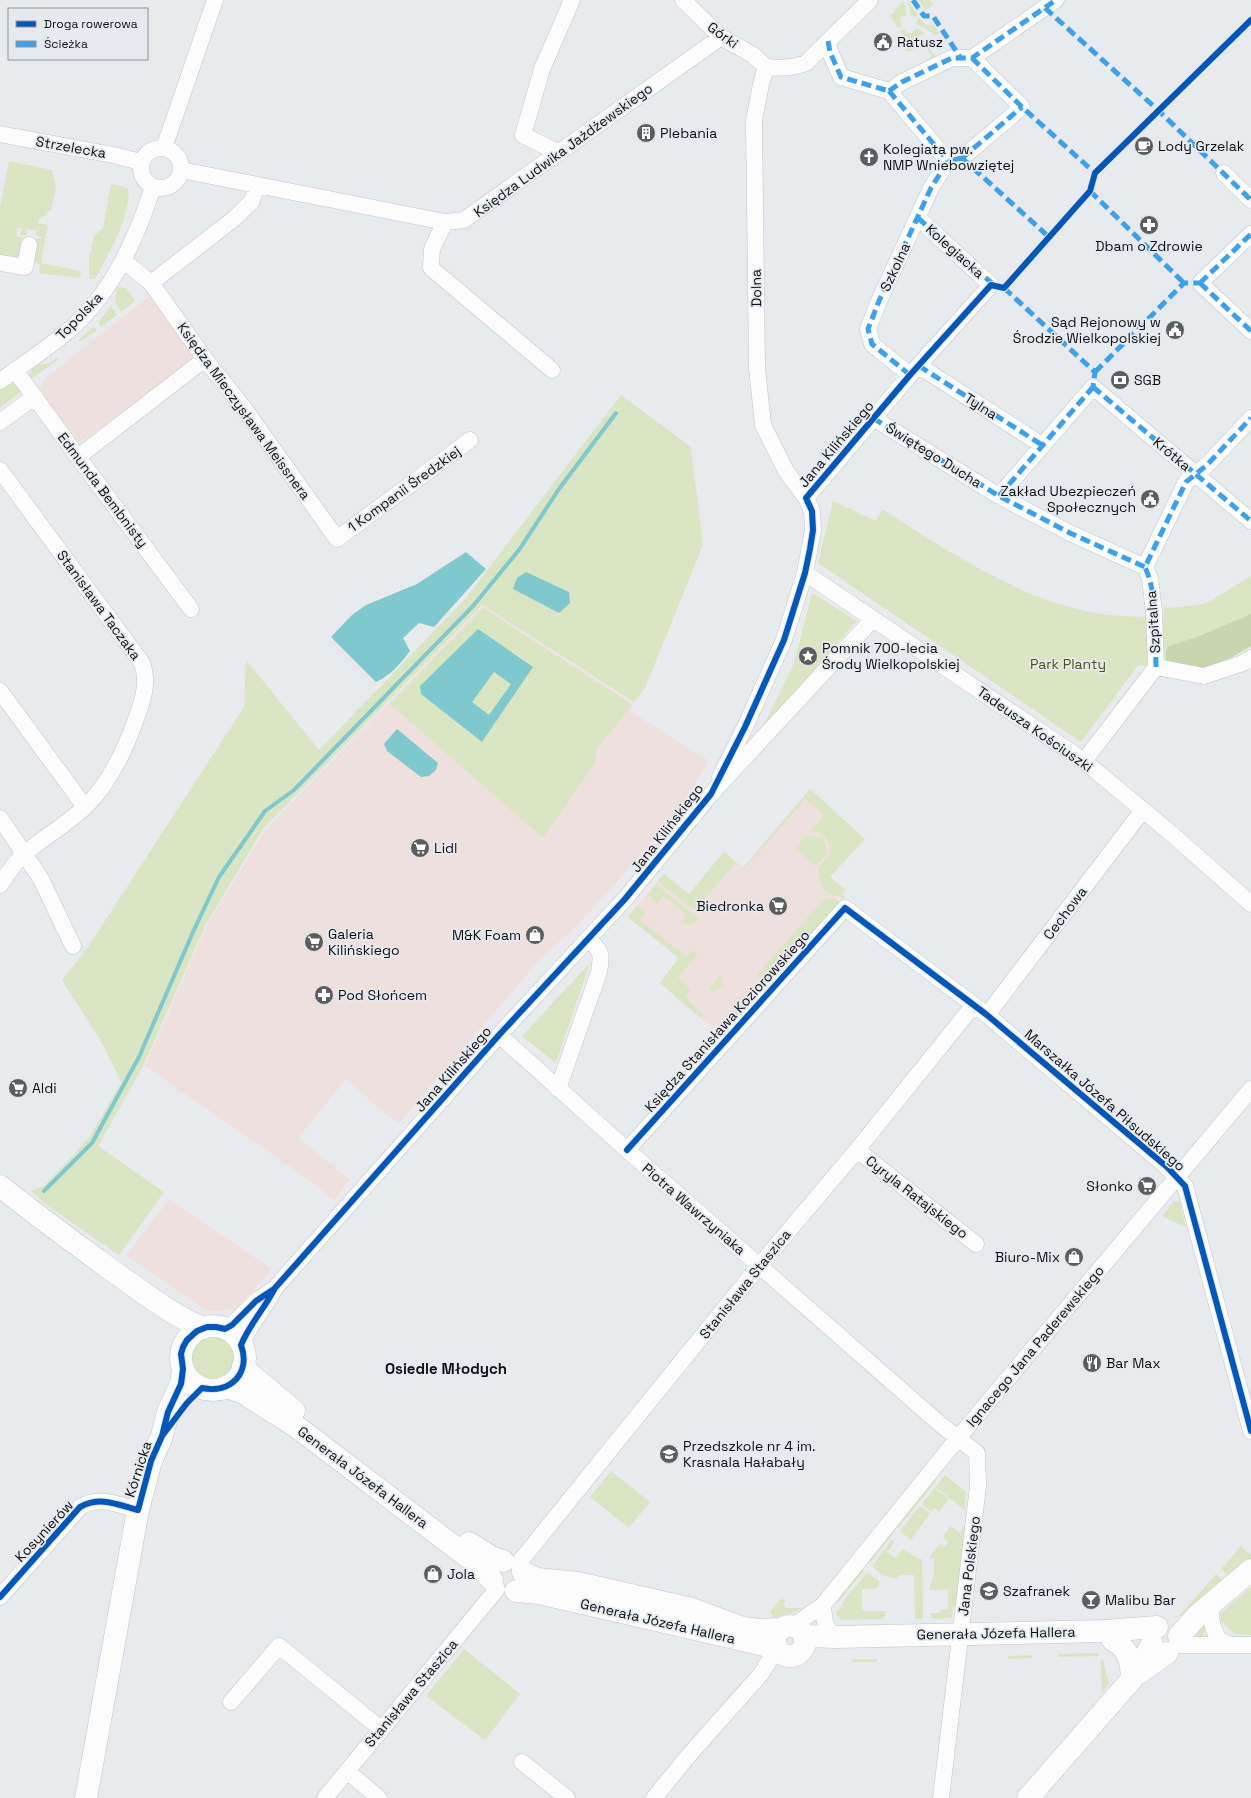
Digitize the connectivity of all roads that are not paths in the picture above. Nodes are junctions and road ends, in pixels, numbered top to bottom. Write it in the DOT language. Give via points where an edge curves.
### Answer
graph roads {
  1 [pos="214,0"];
  2 [pos="572,0"];
  3 [pos="683,0"];
  4 [pos="870,0"];
  5 [pos="1046,3"];
  6 [pos="721,37"];
  7 [pos="828,41"];
  8 [pos="972,58"];
  9 [pos="766,67"];
  10 [pos="888,91"];
  11 [pos="0,134"];
  12 [pos="164,148"];
  13 [pos="558,153"];
  14 [pos="955,160"];
  15 [pos="141,162"];
  16 [pos="181,170"];
  17 [pos="1224,173"];
  18 [pos="256,186"];
  19 [pos="152,187"];
  20 [pos="1251,200"];
  21 [pos="918,218"];
  22 [pos="445,222"];
  23 [pos="1251,234"];
  24 [pos="29,245"];
  25 [pos="122,262"];
  26 [pos="0,263"];
  27 [pos="151,283"];
  28 [pos="991,285"];
  29 [pos="1251,331"];
  30 [pos="205,359"];
  31 [pos="15,370"];
  32 [pos="552,370"];
  33 [pos="915,371"];
  34 [pos="0,381"];
  35 [pos="34,397"];
  36 [pos="873,418"];
  37 [pos="1251,418"];
  38 [pos="0,422"];
  39 [pos="470,440"];
  40 [pos="1042,445"];
  41 [pos="78,457"];
  42 [pos="0,470"];
  43 [pos="1195,474"];
  44 [pos="999,496"];
  45 [pos="806,498"];
  46 [pos="1251,522"];
  47 [pos="337,538"];
  48 [pos="1145,567"];
  49 [pos="805,573"];
  50 [pos="191,609"];
  51 [pos="873,619"];
  52 [pos="1251,658"];
  53 [pos="1156,667"];
  54 [pos="0,691"];
  55 [pos="740,737"];
  56 [pos="755,747"];
  57 [pos="1084,761"];
  58 [pos="711,794"];
  59 [pos="85,807"];
  60 [pos="1143,810"];
  61 [pos="0,818"];
  62 [pos="23,855"];
  63 [pos="0,885"];
  64 [pos="1251,904"];
  65 [pos="845,908"];
  66 [pos="588,939"];
  67 [pos="72,946"];
  68 [pos="973,1006"];
  69 [pos="987,1015"];
  70 [pos="499,1035"];
  71 [pos="558,1089"];
  72 [pos="1251,1090"];
  73 [pos="627,1150"];
  74 [pos="857,1150"];
  75 [pos="1177,1176"];
  76 [pos="0,1186"];
  77 [pos="976,1244"];
  78 [pos="759,1266"];
  79 [pos="275,1288"];
  80 [pos="146,1295"];
  81 [pos="204,1328"];
  82 [pos="225,1329"];
  83 [pos="183,1347"];
  84 [pos="242,1355"];
  85 [pos="183,1369"];
  86 [pos="226,1387"];
  87 [pos="202,1388"];
  88 [pos="1251,1431"];
  89 [pos="162,1436"];
  90 [pos="958,1438"];
  91 [pos="138,1510"];
  92 [pos="1251,1570"];
  93 [pos="508,1576"];
  94 [pos="0,1597"];
  95 [pos="823,1606"];
  96 [pos="1204,1610"];
  97 [pos="835,1637"];
  98 [pos="960,1639"];
  99 [pos="1164,1639"];
  100 [pos="1113,1640"];
  101 [pos="790,1641"];
  102 [pos="1231,1645"];
  103 [pos="1251,1645"];
  104 [pos="1132,1679"];
  105 [pos="231,1702"];
  106 [pos="381,1729"];
  107 [pos="522,1762"];
  108 [pos="347,1771"];
  109 [pos="86,1798"];
  110 [pos="325,1798"];
  111 [pos="379,1798"];
  112 [pos="567,1798"];
  113 [pos="654,1798"];
  114 [pos="941,1798"];
  115 [pos="1028,1798"];
  1 -- 12 [label="street"];
  2 -- 13 [label="street" via="542,69 523,135"];
  3 -- 6 [label="street, Górki"];
  4 -- 7 [label="street"];
  5 -- 8 [label="street"];
  6 -- 9 [label="street, Górki" via="753,55"];
  6 -- 13 [label="street, Księdza Ludwika Jażdżewskiego"];
  7 -- 9 [label="street" via="806,63 783,69"];
  7 -- 10 [label="street" via="841,77"];
  8 -- 10 [label="street" via="952,58"];
  8 -- 14 [label="street, Szkolna" via="1022,107"];
  9 -- 45 [label="street, Dolna" via="754,121 757,368 763,425 786,471"];
  10 -- 14 [label="street"];
  11 -- 15 [label="street, Strzelecka"];
  12 -- 15 [label="street" via="148,153"];
  12 -- 16 [label="street" via="175,154"];
  13 -- 22 [label="street, Księdza Ludwika Jażdżewskiego" via="464,220"];
  14 -- 21 [label="street, Szkolna" via="931,188"];
  15 -- 19 [label="street" via="140,168 144,179"];
  16 -- 18 [label="street, Księdza Ludwika Jażdżewskiego"];
  16 -- 19 [label="street" via="171,186"];
  17 -- 20 [label="street"];
  18 -- 22 [label="street, Księdza Ludwika Jażdżewskiego"];
  18 -- 27 [label="street" via="252,201 235,218"];
  19 -- 25 [label="street, Topolska"];
  21 -- 28 [label="street, Kolegiacka"];
  21 -- 33 [label="street, Szkolna" via="868,329 872,344"];
  22 -- 32 [label="street" via="432,248 431,268"];
  23 -- 29 [label="street" via="1200,282"];
  24 -- 26 [label="street" via="25,267"];
  25 -- 27 [label="street, Księdza Mieczysława Meissnera"];
  25 -- 31 [label="street, Topolska" via="90,310 63,336"];
  27 -- 30 [label="street, Księdza Mieczysława Meissnera"];
  28 -- 33 [label="street, Jana Kilińskiego"];
  30 -- 41 [label="street"];
  30 -- 47 [label="street, Księdza Mieczysława Meissnera" via="246,411"];
  31 -- 34 [label="street, Topolska"];
  31 -- 35 [label="street, Edmunda Bembnisty"];
  33 -- 36 [label="street, Jana Kilińskiego"];
  33 -- 40 [label="street, Tylna"];
  35 -- 38 [label="street"];
  35 -- 41 [label="street, Edmunda Bembnisty"];
  36 -- 44 [label="street, Świętego Ducha"];
  36 -- 45 [label="street, Jana Kilińskiego"];
  37 -- 43 [label="street"];
  39 -- 47 [label="street, 1 Kompanii Średzkiej"];
  40 -- 43 [label="street, Krótka" via="1093,387"];
  40 -- 44 [label="street"];
  41 -- 50 [label="street, Edmunda Bembnisty"];
  42 -- 59 [label="street, Stanisława Taczaka" via="142,663 145,671 144,695 131,733 102,788"];
  43 -- 46 [label="street, Krótka"];
  43 -- 48 [label="street" via="1186,482"];
  44 -- 48 [label="street, Świętego Ducha" via="1070,533"];
  45 -- 49 [label="street, Jana Kilińskiego" via="812,511 813,530"];
  48 -- 53 [label="street, Szpitalna" via="1150,578 1154,612"];
  49 -- 51 [label="street, Tadeusza Kościuszki"];
  49 -- 55 [label="street, Jana Kilińskiego" via="784,640"];
  51 -- 56 [label="street, Jana Kilińskiego"];
  51 -- 57 [label="street, Tadeusza Kościuszki"];
  52 -- 53 [label="street" via="1204,676"];
  53 -- 57 [label="street, Szpitalna"];
  54 -- 59 [label="street"];
  55 -- 56 [label="street"];
  55 -- 58 [label="street, Jana Kilińskiego"];
  56 -- 58 [label="street, Jana Kilińskiego"];
  57 -- 60 [label="street, Tadeusza Kościuszki"];
  58 -- 66 [label="street, Jana Kilińskiego" via="629,895"];
  59 -- 62 [label="street, Stanisława Taczaka"];
  60 -- 64 [label="street, Tadeusza Kościuszki"];
  60 -- 69 [label="street, Cechowa"];
  61 -- 62 [label="street"];
  62 -- 63 [label="street, Stanisława Taczaka"];
  62 -- 67 [label="street" via="41,879"];
  65 -- 68 [label="street, Marszałka Józefa Piłsudskiego"];
  65 -- 73 [label="street, Księdza Stanisława Koziorowskiego"];
  66 -- 70 [label="street, Jana Kilińskiego"];
  66 -- 71 [label="street" via="602,954 599,972"];
  68 -- 69 [label="street, Marszałka Józefa Piłsudskiego"];
  68 -- 74 [label="street, Stanisława Staszica"];
  69 -- 75 [label="street, Marszałka Józefa Piłsudskiego"];
  70 -- 71 [label="street, Piotra Wawrzyniaka"];
  70 -- 79 [label="street, Jana Kilińskiego"];
  71 -- 73 [label="street, Piotra Wawrzyniaka"];
  72 -- 75 [label="street, Ignacego Jana Paderewskiego"];
  73 -- 78 [label="street, Piotra Wawrzyniaka"];
  74 -- 77 [label="street, Cyryla Ratajskiego"];
  74 -- 78 [label="street, Stanisława Staszica"];
  75 -- 88 [label="street, Marszałka Józefa Piłsudskiego" via="1185,1186"];
  75 -- 90 [label="street, Ignacego Jana Paderewskiego"];
  76 -- 80 [label="street" via="38,1217"];
  78 -- 90 [label="street, Piotra Wawrzyniaka"];
  78 -- 93 [label="street, Stanisława Staszica"];
  79 -- 82 [label="street, Jana Kilińskiego"];
  79 -- 84 [label="street, Jana Kilińskiego" via="245,1336"];
  80 -- 81 [label="street"];
  80 -- 83 [label="street"];
  81 -- 82 [label="street"];
  81 -- 83 [label="street" via="192,1334"];
  82 -- 84 [label="street" via="235,1335"];
  83 -- 85 [label="street"];
  84 -- 86 [label="street" via="237,1378"];
  84 -- 93 [label="street, Generała Józefa Hallera" via="249,1373 282,1402 428,1513 493,1558"];
  85 -- 87 [label="street" via="190,1381"];
  85 -- 89 [label="street, Kórnicka" via="181,1384 168,1412"];
  86 -- 87 [label="street" via="218,1390"];
  86 -- 93 [label="street, Generała Józefa Hallera" via="242,1392 297,1427 476,1564"];
  87 -- 89 [label="street, Kórnicka"];
  89 -- 91 [label="street, Kórnicka" via="151,1461"];
  90 -- 95 [label="street, Ignacego Jana Paderewskiego"];
  90 -- 98 [label="street, Jana Polskiego" via="977,1453 978,1486"];
  91 -- 94 [label="street, Kosynierów" via="103,1501 90,1502 80,1507"];
  91 -- 109 [label="street, Kórnicka"];
  92 -- 96 [label="street"];
  93 -- 101 [label="street, Generała Józefa Hallera" via="539,1593"];
  93 -- 106 [label="street, Stanisława Staszica"];
  95 -- 97 [label="street" via="826,1628"];
  95 -- 101 [label="street, Ignacego Jana Paderewskiego" via="818,1620"];
  96 -- 99 [label="street"];
  96 -- 102 [label="street" via="1220,1641"];
  97 -- 98 [label="street, Generała Józefa Hallera"];
  97 -- 101 [label="street, Generała Józefa Hallera"];
  98 -- 99 [label="street, Generała Józefa Hallera" via="1104,1631"];
  98 -- 100 [label="street, Generała Józefa Hallera"];
  98 -- 101 [label="street, Generała Józefa Hallera" via="824,1648"];
  98 -- 114 [label="street, Jana Polskiego"];
  99 -- 100 [label="street, Generała Józefa Hallera"];
  99 -- 102 [label="street, Generała Józefa Hallera"];
  99 -- 104 [label="street"];
  100 -- 104 [label="street" via="1123,1646 1129,1655"];
  101 -- 113 [label="street, Ignacego Jana Paderewskiego" via="688,1755"];
  102 -- 103 [label="street, Generała Józefa Hallera"];
  104 -- 115 [label="street"];
  105 -- 106 [label="street" via="279,1646"];
  106 -- 108 [label="street, Stanisława Staszica"];
  107 -- 112 [label="street"];
  108 -- 110 [label="street, Stanisława Staszica"];
  108 -- 111 [label="street"];
}
